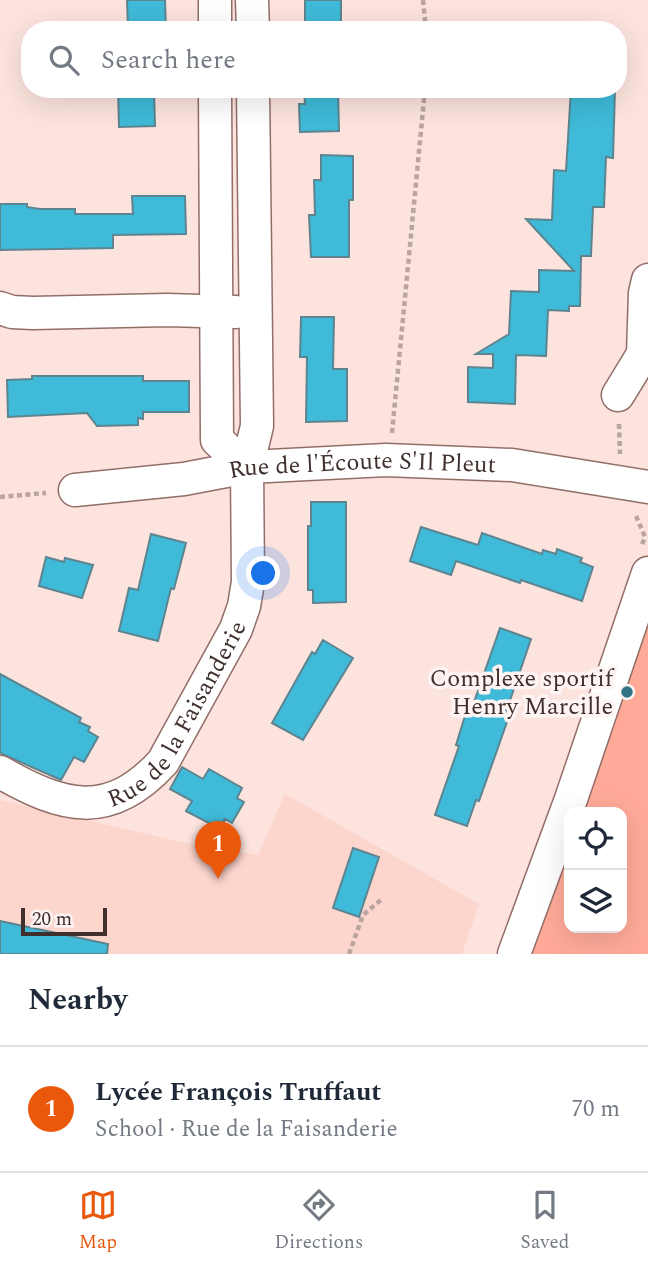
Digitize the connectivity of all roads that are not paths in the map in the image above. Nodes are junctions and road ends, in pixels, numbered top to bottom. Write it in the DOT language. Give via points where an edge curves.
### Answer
graph roads {
  1 [pos="215,0"];
  2 [pos="253,0"];
  3 [pos="215,21"];
  4 [pos="253,21"];
  5 [pos="215,98"];
  6 [pos="253,98"];
  7 [pos="648,280"];
  8 [pos="0,308"];
  9 [pos="216,312"];
  10 [pos="256,312"];
  11 [pos="618,395"];
  12 [pos="247,467"];
  13 [pos="635,484"];
  14 [pos="75,490"];
  15 [pos="648,573"];
  16 [pos="0,772"];
  17 [pos="514,954"];
  1 -- 3 [label="street"];
  2 -- 4 [label="street"];
  5 -- 9 [label="street"];
  6 -- 10 [label="street, Rue de la Faisanderie"];
  7 -- 11 [label="street" via="643,354"];
  8 -- 9 [label="street" via="33,313"];
  9 -- 10 [label="street"];
  9 -- 12 [label="street" via="217,440"];
  10 -- 12 [label="street, Rue de la Faisanderie" via="257,426"];
  12 -- 13 [label="street, Rue de l'Écoute S'Il Pleut" via="387,460 512,465"];
  12 -- 14 [label="street, Rue de l'Écoute S'Il Pleut" via="184,479"];
  12 -- 16 [label="street, Rue de la Faisanderie" via="248,582 243,606 236,629 163,762 125,795 80,803 28,789"];
  15 -- 17 [label="street"];
}
